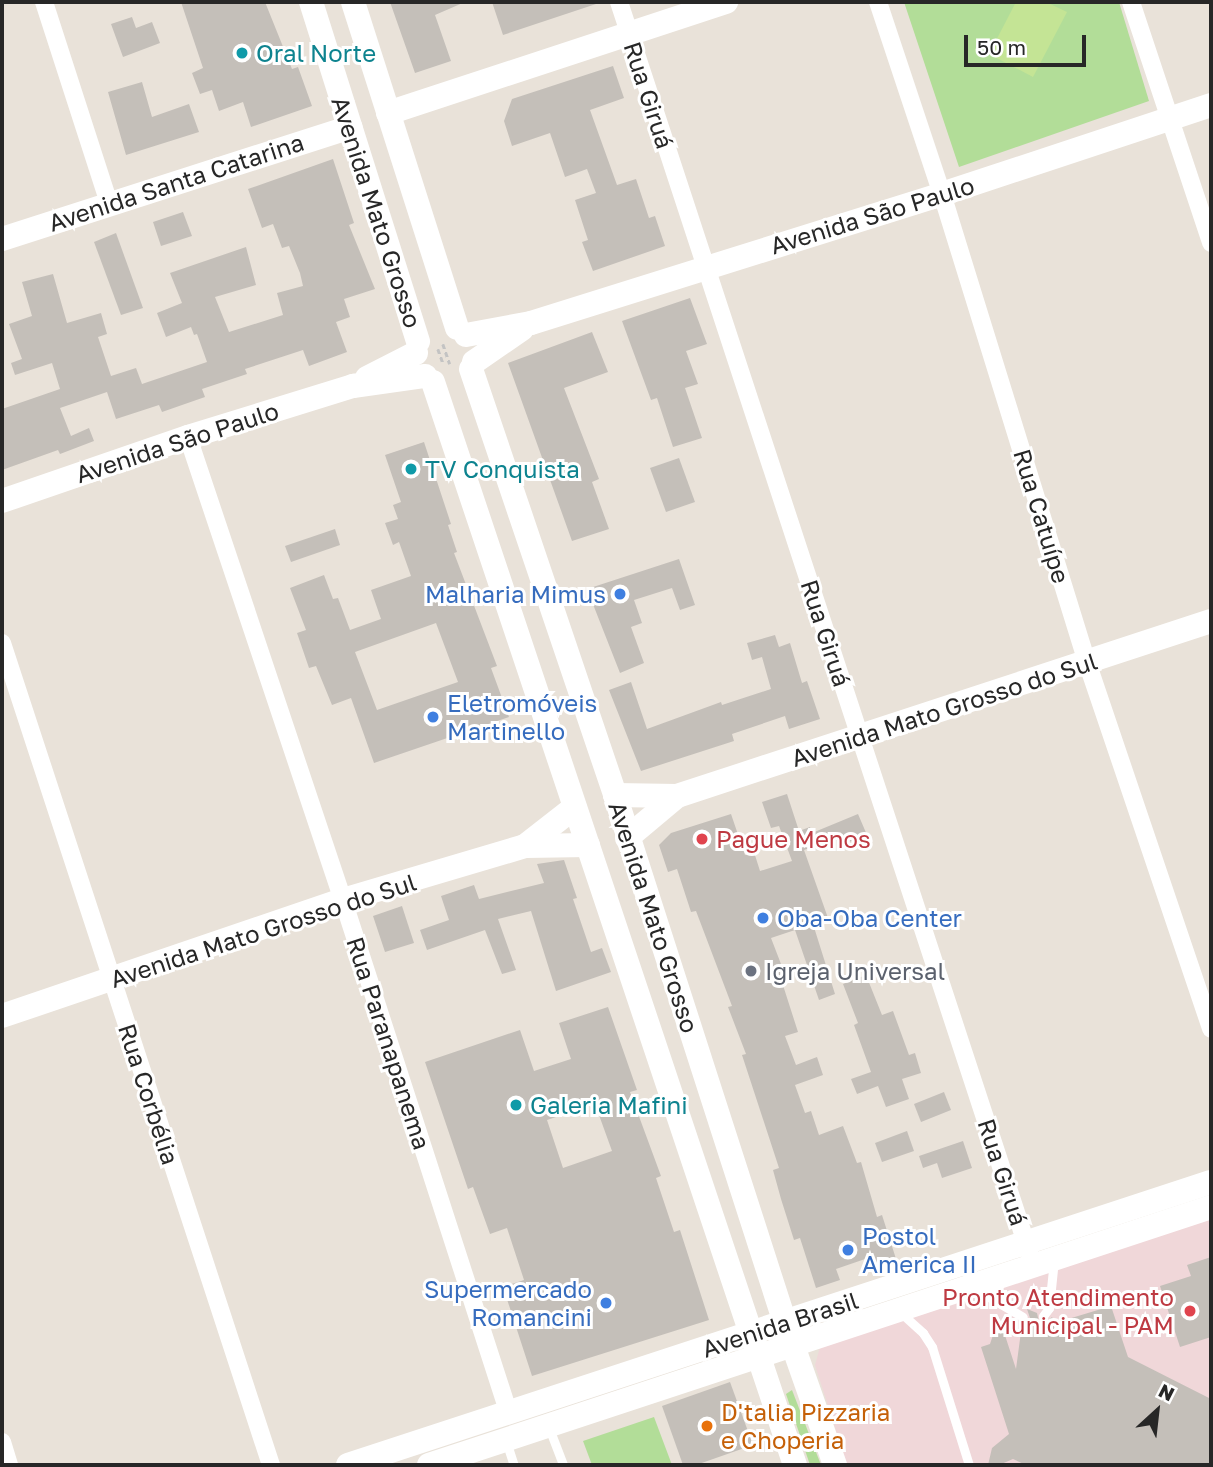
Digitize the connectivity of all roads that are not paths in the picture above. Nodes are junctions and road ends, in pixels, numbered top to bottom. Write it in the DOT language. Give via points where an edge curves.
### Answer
graph roads {
  1 [pos="44,2"];
  2 [pos="311,2"];
  3 [pos="353,2"];
  4 [pos="620,2"];
  5 [pos="726,2"];
  6 [pos="878,2"];
  7 [pos="1131,2"];
  8 [pos="630,34"];
  9 [pos="1211,106"];
  10 [pos="388,113"];
  11 [pos="1170,119"];
  12 [pos="350,127"];
  13 [pos="942,194"];
  14 [pos="109,202"];
  15 [pos="2,239"];
  16 [pos="1211,243"];
  17 [pos="705,266"];
  18 [pos="531,323"];
  19 [pos="462,332"];
  20 [pos="417,347"];
  21 [pos="472,366"];
  22 [pos="429,379"];
  23 [pos="353,386"];
  24 [pos="188,437"];
  25 [pos="2,501"];
  26 [pos="1211,621"];
  27 [pos="2,643"];
  28 [pos="1087,662"];
  29 [pos="860,738"];
  30 [pos="615,795"];
  31 [pos="677,796"];
  32 [pos="575,807"];
  33 [pos="627,838"];
  34 [pos="588,845"];
  35 [pos="525,846"];
  36 [pos="343,900"];
  37 [pos="112,980"];
  38 [pos="2,1016"];
  39 [pos="1211,1029"];
  40 [pos="1211,1182"];
  41 [pos="1211,1207"];
  42 [pos="1038,1255"];
  43 [pos="973,1287"];
  44 [pos="900,1311"];
  45 [pos="1043,1316"];
  46 [pos="1023,1317"];
  47 [pos="789,1334"];
  48 [pos="756,1345"];
  49 [pos="508,1411"];
  50 [pos="548,1426"];
  51 [pos="505,1439"];
  52 [pos="2,1442"];
  53 [pos="9,1465"];
  54 [pos="271,1465"];
  55 [pos="348,1465"];
  56 [pos="429,1465"];
  57 [pos="514,1465"];
  58 [pos="563,1465"];
  59 [pos="794,1465"];
  60 [pos="835,1465"];
  61 [pos="969,1465"];
  1 -- 14 [label="street"];
  2 -- 12 [label="street, Avenida Mato Grosso"];
  3 -- 10 [label="street, Avenida Mato Grosso"];
  4 -- 8 [label="street, Rua Giruá"];
  5 -- 8 [label="street"];
  6 -- 13 [label="street, Rua Catuípe"];
  7 -- 11 [label="street"];
  8 -- 10 [label="street"];
  8 -- 17 [label="street, Rua Giruá"];
  9 -- 11 [label="street, Avenida São Paulo"];
  10 -- 19 [label="street, Avenida Mato Grosso"];
  11 -- 13 [label="street, Avenida São Paulo"];
  11 -- 16 [label="street"];
  12 -- 14 [label="street, Avenida Santa Catarina"];
  12 -- 20 [label="street, Avenida Mato Grosso"];
  13 -- 17 [label="street, Avenida São Paulo"];
  13 -- 28 [label="street, Rua Catuípe"];
  14 -- 15 [label="street, Avenida Santa Catarina"];
  17 -- 18 [label="street, Avenida São Paulo"];
  17 -- 29 [label="street, Rua Giruá"];
  18 -- 19 [label="street, Avenida São Paulo"];
  18 -- 21 [label="street, Avenida São Paulo"];
  19 -- 20 [label="street" via="435,327"];
  19 -- 21 [label="street" via="473,346"];
  20 -- 22 [label="street" via="417,364"];
  20 -- 23 [label="street, Avenida São Paulo"];
  21 -- 22 [label="street" via="450,384"];
  21 -- 30 [label="street, Avenida Mato Grosso"];
  22 -- 23 [label="street, Avenida São Paulo"];
  22 -- 32 [label="street, Avenida Mato Grosso"];
  23 -- 24 [label="street, Avenida São Paulo"];
  24 -- 25 [label="street, Avenida São Paulo"];
  24 -- 36 [label="street, Rua Paranapanema"];
  26 -- 28 [label="street, Avenida Mato Grosso do Sul"];
  27 -- 37 [label="street, Rua Corbélia"];
  28 -- 29 [label="street, Avenida Mato Grosso do Sul"];
  28 -- 39 [label="street, Rua Catuípe"];
  29 -- 31 [label="street, Avenida Mato Grosso do Sul"];
  29 -- 42 [label="street, Rua Giruá"];
  30 -- 31 [label="street"];
  30 -- 33 [label="street, Avenida Mato Grosso"];
  31 -- 33 [label="street"];
  32 -- 34 [label="street, Avenida Mato Grosso"];
  32 -- 35 [label="street"];
  33 -- 47 [label="street, Avenida Mato Grosso"];
  34 -- 35 [label="street"];
  34 -- 48 [label="street, Avenida Mato Grosso"];
  35 -- 36 [label="street, Avenida Mato Grosso do Sul"];
  36 -- 37 [label="street, Avenida Mato Grosso do Sul"];
  36 -- 49 [label="street, Rua Paranapanema"];
  37 -- 38 [label="street, Avenida Mato Grosso do Sul"];
  37 -- 54 [label="street, Rua Corbélia"];
  40 -- 42 [label="street, Avenida Brasil"];
  41 -- 42 [label="street, Avenida Brasil"];
  42 -- 43 [label="street, Avenida Brasil"];
  42 -- 45 [label="lane" via="1049,1308"];
  42 -- 47 [label="street, Avenida Brasil"];
  43 -- 44 [label="street, Avenida Brasil"];
  43 -- 46 [label="lane"];
  44 -- 47 [label="street, Avenida Brasil"];
  44 -- 61 [label="lane" via="932,1347"];
  47 -- 48 [label="street, Avenida Brasil"];
  47 -- 60 [label="street, Avenida Mato Grosso"];
  48 -- 49 [label="street, Avenida Brasil"];
  48 -- 50 [label="street, Avenida Brasil"];
  48 -- 59 [label="street, Avenida Mato Grosso"];
  49 -- 55 [label="street, Avenida Brasil"];
  50 -- 51 [label="street, Avenida Brasil"];
  50 -- 58 [label="lane"];
  51 -- 56 [label="street, Avenida Brasil"];
  51 -- 57 [label="lane"];
  52 -- 53 [label="street"];
}
